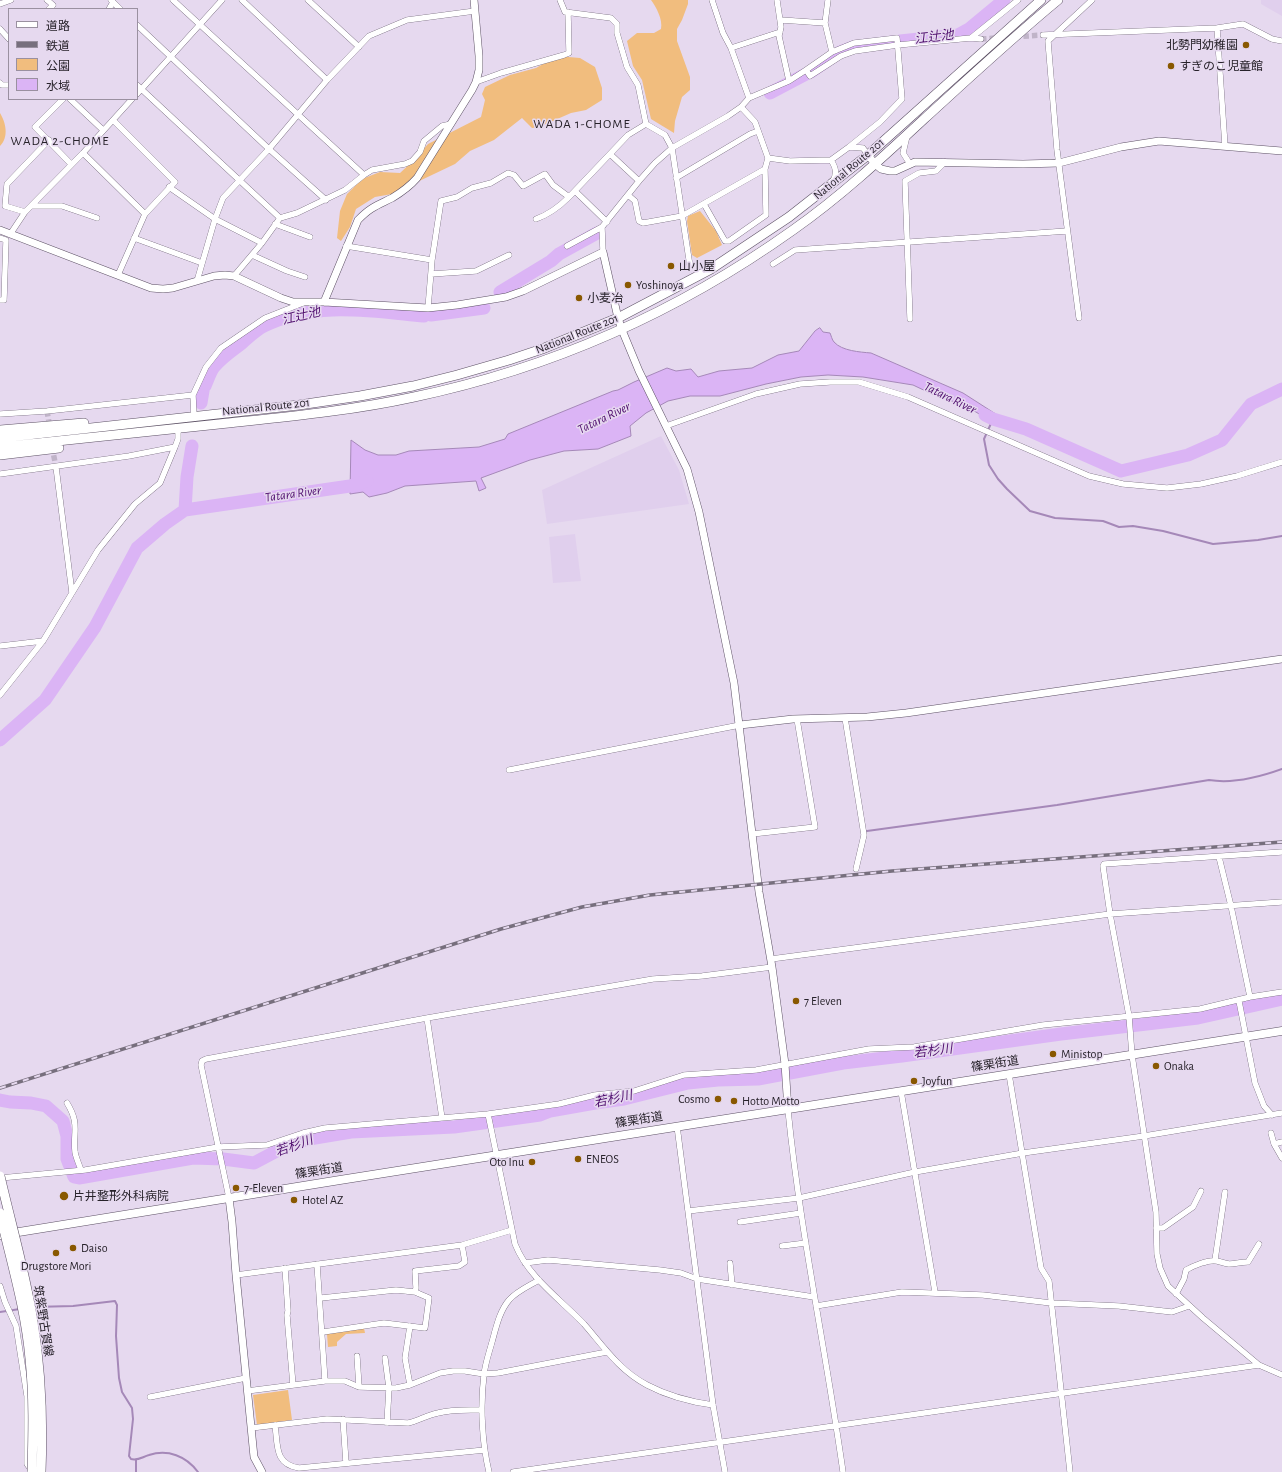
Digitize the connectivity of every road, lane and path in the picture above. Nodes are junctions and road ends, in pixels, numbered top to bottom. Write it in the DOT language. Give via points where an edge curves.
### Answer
graph roads {
  1 [pos="11,0"];
  2 [pos="46,0"];
  3 [pos="173,0"];
  4 [pos="222,0"];
  5 [pos="242,0"];
  6 [pos="308,0"];
  7 [pos="474,0"];
  8 [pos="560,0"];
  9 [pos="712,0"];
  10 [pos="777,0"];
  11 [pos="828,0"];
  12 [pos="1018,0"];
  13 [pos="1041,0"];
  14 [pos="1058,0"];
  15 [pos="1092,0"];
  16 [pos="0,4"];
  17 [pos="50,8"];
  18 [pos="475,11"];
  19 [pos="568,12"];
  20 [pos="781,20"];
  21 [pos="825,23"];
  22 [pos="200,25"];
  23 [pos="138,26"];
  24 [pos="1217,28"];
  25 [pos="0,29"];
  26 [pos="780,32"];
  27 [pos="1053,34"];
  28 [pos="1043,35"];
  29 [pos="8,38"];
  30 [pos="971,38"];
  31 [pos="981,39"];
  32 [pos="1282,41"];
  33 [pos="898,45"];
  34 [pos="359,47"];
  35 [pos="731,48"];
  36 [pos="832,52"];
  37 [pos="171,58"];
  38 [pos="806,70"];
  39 [pos="327,80"];
  40 [pos="789,81"];
  41 [pos="476,82"];
  42 [pos="138,90"];
  43 [pos="749,98"];
  44 [pos="62,100"];
  45 [pos="71,100"];
  46 [pos="131,100"];
  47 [pos="741,107"];
  48 [pos="298,115"];
  49 [pos="112,120"];
  50 [pos="451,124"];
  51 [pos="646,124"];
  52 [pos="103,130"];
  53 [pos="758,132"];
  54 [pos="908,134"];
  55 [pos="49,140"];
  56 [pos="1226,146"];
  57 [pos="849,147"];
  58 [pos="672,148"];
  59 [pos="269,149"];
  60 [pos="1282,151"];
  61 [pos="83,153"];
  62 [pos="610,154"];
  63 [pos="868,155"];
  64 [pos="768,158"];
  65 [pos="831,160"];
  66 [pos="945,162"];
  67 [pos="1059,163"];
  68 [pos="72,164"];
  69 [pos="875,164"];
  70 [pos="910,164"];
  71 [pos="765,169"];
  72 [pos="364,174"];
  73 [pos="676,178"];
  74 [pos="240,179"];
  75 [pos="639,181"];
  76 [pos="831,185"];
  77 [pos="169,187"];
  78 [pos="575,191"];
  79 [pos="628,195"];
  80 [pos="569,197"];
  81 [pos="326,200"];
  82 [pos="704,204"];
  83 [pos="32,206"];
  84 [pos="25,212"];
  85 [pos="145,214"];
  86 [pos="682,216"];
  87 [pos="97,218"];
  88 [pos="280,218"];
  89 [pos="215,219"];
  90 [pos="536,219"];
  91 [pos="607,222"];
  92 [pos="276,224"];
  93 [pos="602,227"];
  94 [pos="0,230"];
  95 [pos="1068,231"];
  96 [pos="11,233"];
  97 [pos="310,237"];
  98 [pos="0,238"];
  99 [pos="134,238"];
  100 [pos="907,242"];
  101 [pos="262,244"];
  102 [pos="346,246"];
  103 [pos="567,246"];
  104 [pos="603,252"];
  105 [pos="252,255"];
  106 [pos="509,255"];
  107 [pos="432,260"];
  108 [pos="202,263"];
  109 [pos="773,264"];
  110 [pos="690,266"];
  111 [pos="431,274"];
  112 [pos="118,275"];
  113 [pos="234,276"];
  114 [pos="306,277"];
  115 [pos="196,281"];
  116 [pos="0,300"];
  117 [pos="324,302"];
  118 [pos="303,303"];
  119 [pos="428,308"];
  120 [pos="618,318"];
  121 [pos="1079,318"];
  122 [pos="910,319"];
  123 [pos="622,330"];
  124 [pos="193,395"];
  125 [pos="0,414"];
  126 [pos="194,417"];
  127 [pos="152,422"];
  128 [pos="664,424"];
  129 [pos="178,428"];
  130 [pos="0,430"];
  131 [pos="144,432"];
  132 [pos="0,438"];
  133 [pos="0,447"];
  134 [pos="175,447"];
  135 [pos="0,455"];
  136 [pos="1282,462"];
  137 [pos="56,467"];
  138 [pos="0,474"];
  139 [pos="72,593"];
  140 [pos="42,641"];
  141 [pos="0,646"];
  142 [pos="1282,659"];
  143 [pos="0,695"];
  144 [pos="845,718"];
  145 [pos="797,719"];
  146 [pos="740,725"];
  147 [pos="509,770"];
  148 [pos="752,834"];
  149 [pos="1282,852"];
  150 [pos="1219,857"];
  151 [pos="856,869"];
  152 [pos="1282,902"];
  153 [pos="1231,906"];
  154 [pos="1110,914"];
  155 [pos="771,959"];
  156 [pos="772,967"];
  157 [pos="1282,992"];
  158 [pos="1250,997"];
  159 [pos="1239,1000"];
  160 [pos="1129,1016"];
  161 [pos="427,1018"];
  162 [pos="1282,1030"];
  163 [pos="1246,1036"];
  164 [pos="1132,1055"];
  165 [pos="784,1064"];
  166 [pos="1009,1074"];
  167 [pos="901,1091"];
  168 [pos="67,1103"];
  169 [pos="788,1110"];
  170 [pos="488,1114"];
  171 [pos="1272,1115"];
  172 [pos="1281,1115"];
  173 [pos="442,1118"];
  174 [pos="677,1126"];
  175 [pos="1271,1133"];
  176 [pos="1144,1136"];
  177 [pos="1282,1142"];
  178 [pos="1274,1144"];
  179 [pos="218,1147"];
  180 [pos="1023,1153"];
  181 [pos="497,1155"];
  182 [pos="1282,1158"];
  183 [pos="81,1170"];
  184 [pos="915,1172"];
  185 [pos="0,1177"];
  186 [pos="1201,1191"];
  187 [pos="1226,1192"];
  188 [pos="229,1198"];
  189 [pos="799,1198"];
  190 [pos="688,1211"];
  191 [pos="801,1212"];
  192 [pos="0,1213"];
  193 [pos="740,1222"];
  194 [pos="1156,1228"];
  195 [pos="512,1230"];
  196 [pos="0,1235"];
  197 [pos="806,1243"];
  198 [pos="1259,1244"];
  199 [pos="462,1245"];
  200 [pos="782,1246"];
  201 [pos="1215,1260"];
  202 [pos="525,1263"];
  203 [pos="730,1263"];
  204 [pos="317,1264"];
  205 [pos="286,1268"];
  206 [pos="236,1275"];
  207 [pos="697,1279"];
  208 [pos="539,1280"];
  209 [pos="732,1284"];
  210 [pos="0,1286"];
  211 [pos="415,1292"];
  212 [pos="935,1292"];
  213 [pos="1176,1294"];
  214 [pos="814,1297"];
  215 [pos="321,1298"];
  216 [pos="1051,1303"];
  217 [pos="816,1306"];
  218 [pos="1189,1306"];
  219 [pos="410,1326"];
  220 [pos="323,1332"];
  221 [pos="607,1352"];
  222 [pos="357,1356"];
  223 [pos="385,1358"];
  224 [pos="1259,1365"];
  225 [pos="484,1374"];
  226 [pos="1282,1375"];
  227 [pos="246,1378"];
  228 [pos="325,1381"];
  229 [pos="293,1385"];
  230 [pos="410,1385"];
  231 [pos="360,1387"];
  232 [pos="389,1388"];
  233 [pos="247,1391"];
  234 [pos="1061,1392"];
  235 [pos="150,1397"];
  236 [pos="713,1405"];
  237 [pos="482,1410"];
  238 [pos="343,1419"];
  239 [pos="387,1423"];
  240 [pos="275,1425"];
  241 [pos="836,1425"];
  242 [pos="251,1428"];
  243 [pos="720,1443"];
  244 [pos="485,1450"];
  245 [pos="346,1463"];
  246 [pos="33,1472"];
  247 [pos="41,1472"];
  248 [pos="262,1472"];
  249 [pos="489,1472"];
  250 [pos="513,1472"];
  251 [pos="725,1472"];
  252 [pos="843,1472"];
  253 [pos="1070,1472"];
  1 -- 16 [label="street"];
  2 -- 17 [label="street" via="53,5"];
  3 -- 22 [label="street"];
  4 -- 22 [label="street"];
  5 -- 39 [label="street"];
  6 -- 34 [label="street"];
  7 -- 18 [label="street"];
  8 -- 19 [label="street" via="565,12"];
  9 -- 35 [label="street"];
  10 -- 20 [label="street"];
  11 -- 21 [label="street"];
  12 -- 30 [label="street"];
  13 -- 63 [label="main road, National Route 201"];
  14 -- 54 [label="main road, National Route 201"];
  15 -- 27 [label="street"];
  18 -- 34 [label="street" via="407,20 370,36"];
  18 -- 41 [label="street" via="479,56"];
  19 -- 41 [label="street" via="569,53"];
  19 -- 51 [label="street" via="611,18 617,24 617,33 628,67 638,85"];
  20 -- 21 [label="street"];
  20 -- 26 [label="street"];
  21 -- 36 [label="street"];
  22 -- 37 [label="street"];
  22 -- 48 [label="street"];
  23 -- 37 [label="street"];
  24 -- 27 [label="street"];
  24 -- 32 [label="street" via="1243,24 1272,39"];
  24 -- 56 [label="street"];
  25 -- 29 [label="street"];
  26 -- 35 [label="street"];
  26 -- 40 [label="street"];
  27 -- 28 [label="street"];
  27 -- 67 [label="street" via="1048,41"];
  30 -- 31 [label="street"];
  30 -- 33 [label="street"];
  33 -- 36 [label="street" via="897,38 867,41"];
  33 -- 38 [label="street" via="855,50 810,76"];
  33 -- 57 [label="street" via="902,99 880,122"];
  34 -- 39 [label="street"];
  35 -- 43 [label="street"];
  36 -- 38 [label="street"];
  37 -- 42 [label="street"];
  37 -- 59 [label="street"];
  38 -- 40 [label="street"];
  39 -- 48 [label="street"];
  40 -- 43 [label="street"];
  41 -- 50 [label="street"];
  42 -- 74 [label="street"];
  43 -- 47 [label="street"];
  44 -- 55 [label="street" via="35,127"];
  45 -- 52 [label="street"];
  46 -- 49 [label="street"];
  47 -- 53 [label="street" via="755,122"];
  47 -- 58 [label="street"];
  48 -- 59 [label="street"];
  48 -- 72 [label="street"];
  49 -- 52 [label="street"];
  49 -- 77 [label="street" via="175,182"];
  50 -- 72 [label="street" via="442,126 424,141 420,152 412,161"];
  50 -- 102 [label="street" via="417,178 409,187 366,212 358,220"];
  51 -- 58 [label="street" via="664,135"];
  51 -- 62 [label="street" via="628,136"];
  52 -- 61 [label="street"];
  53 -- 64 [label="street"];
  53 -- 73 [label="street" via="750,134"];
  54 -- 69 [label="main road, National Route 201"];
  54 -- 70 [label="street" via="903,153"];
  55 -- 68 [label="street"];
  55 -- 84 [label="street" via="8,184 5,206"];
  56 -- 60 [label="street"];
  56 -- 67 [label="street" via="1159,141 1121,147"];
  57 -- 63 [label="street" via="863,148"];
  57 -- 65 [label="street"];
  58 -- 73 [label="street"];
  58 -- 75 [label="street"];
  59 -- 74 [label="street"];
  59 -- 81 [label="street"];
  61 -- 68 [label="street"];
  61 -- 85 [label="street"];
  62 -- 75 [label="street"];
  62 -- 78 [label="street"];
  63 -- 69 [label="street"];
  63 -- 76 [label="main road, National Route 201"];
  64 -- 65 [label="street" via="790,161"];
  64 -- 71 [label="street"];
  65 -- 76 [label="street" via="836,173"];
  66 -- 67 [label="street"];
  66 -- 70 [label="street"];
  66 -- 100 [label="street" via="936,171 919,173 905,181"];
  67 -- 95 [label="street"];
  68 -- 83 [label="street"];
  69 -- 70 [label="street" via="890,171"];
  69 -- 123 [label="main road, National Route 201" via="796,228 721,278"];
  71 -- 82 [label="street"];
  71 -- 82 [label="street" via="766,215 729,241 725,241"];
  72 -- 81 [label="street" via="345,190"];
  73 -- 86 [label="street"];
  74 -- 88 [label="street"];
  74 -- 89 [label="street" via="223,198"];
  75 -- 79 [label="street"];
  76 -- 120 [label="main road, National Route 201" via="789,218 711,269"];
  77 -- 85 [label="street"];
  77 -- 89 [label="street"];
  78 -- 80 [label="street"];
  78 -- 91 [label="street"];
  79 -- 86 [label="street" via="635,201 639,221 643,223"];
  79 -- 91 [label="street"];
  80 -- 90 [label="street" via="560,207"];
  80 -- 107 [label="street" via="545,174 523,186 508,173 491,183 441,201"];
  81 -- 88 [label="street"];
  82 -- 86 [label="street"];
  83 -- 84 [label="street"];
  83 -- 87 [label="street" via="62,206"];
  84 -- 96 [label="street"];
  85 -- 99 [label="street"];
  86 -- 110 [label="street"];
  88 -- 92 [label="street"];
  89 -- 101 [label="street"];
  89 -- 108 [label="street"];
  91 -- 93 [label="street"];
  92 -- 97 [label="street"];
  92 -- 101 [label="street"];
  93 -- 103 [label="street"];
  93 -- 104 [label="street"];
  94 -- 96 [label="street"];
  95 -- 100 [label="street"];
  95 -- 121 [label="street"];
  96 -- 112 [label="street"];
  98 -- 116 [label="street" via="6,240 4,300"];
  99 -- 108 [label="street"];
  99 -- 112 [label="street"];
  100 -- 109 [label="street" via="795,250"];
  100 -- 122 [label="street"];
  101 -- 105 [label="street"];
  102 -- 107 [label="street"];
  102 -- 117 [label="street"];
  104 -- 119 [label="street" via="523,292 506,297"];
  104 -- 120 [label="street"];
  105 -- 113 [label="street"];
  105 -- 114 [label="street"];
  106 -- 111 [label="street" via="476,271"];
  107 -- 111 [label="street"];
  108 -- 115 [label="street"];
  111 -- 119 [label="street"];
  112 -- 115 [label="street" via="151,288 163,289"];
  113 -- 115 [label="street" via="214,276"];
  113 -- 118 [label="street" via="281,298"];
  117 -- 118 [label="street"];
  117 -- 119 [label="street"];
  118 -- 124 [label="street" via="265,318 221,348 206,367"];
  120 -- 123 [label="street"];
  120 -- 126 [label="main road, National Route 201" via="509,360 413,386 322,402"];
  123 -- 128 [label="street"];
  123 -- 129 [label="main road, National Route 201" via="547,360 414,397 298,416"];
  124 -- 125 [label="street"];
  124 -- 126 [label="street"];
  126 -- 127 [label="main road, National Route 201"];
  127 -- 130 [label="main road" via="108,421"];
  127 -- 132 [label="main road, National Route 201"];
  128 -- 136 [label="street" via="756,394 800,384 859,382 908,397 1089,476 1123,484 1167,488 1201,484"];
  128 -- 146 [label="street" via="686,469 699,512 734,683"];
  129 -- 131 [label="main road, National Route 201"];
  129 -- 134 [label="street"];
  131 -- 133 [label="main road, National Route 201"];
  131 -- 135 [label="main road" via="123,440"];
  134 -- 137 [label="street"];
  134 -- 139 [label="street" via="160,483 135,504 98,550"];
  137 -- 138 [label="street"];
  137 -- 139 [label="street"];
  139 -- 140 [label="street"];
  140 -- 141 [label="street"];
  140 -- 143 [label="street"];
  142 -- 144 [label="street" via="906,713"];
  144 -- 145 [label="street"];
  144 -- 151 [label="street" via="864,835"];
  145 -- 146 [label="street"];
  145 -- 148 [label="street" via="815,827"];
  146 -- 147 [label="street"];
  146 -- 148 [label="street"];
  148 -- 155 [label="street"];
  149 -- 150 [label="street"];
  150 -- 153 [label="street"];
  150 -- 154 [label="street" via="1104,864"];
  152 -- 153 [label="street"];
  153 -- 154 [label="street"];
  153 -- 158 [label="street"];
  154 -- 155 [label="street"];
  154 -- 160 [label="street"];
  155 -- 156 [label="street"];
  156 -- 161 [label="street" via="653,979"];
  156 -- 165 [label="street"];
  157 -- 158 [label="street"];
  158 -- 159 [label="street"];
  159 -- 160 [label="street" via="1200,1008"];
  159 -- 163 [label="street"];
  160 -- 164 [label="street"];
  160 -- 165 [label="street" via="1044,1025 914,1047 869,1049"];
  161 -- 173 [label="street"];
  161 -- 179 [label="street" via="202,1061"];
  162 -- 163 [label="main road, 篠栗街道"];
  163 -- 164 [label="main road, 篠栗街道"];
  163 -- 171 [label="street" via="1255,1083 1264,1106"];
  164 -- 166 [label="main road, 篠栗街道"];
  164 -- 176 [label="street"];
  165 -- 169 [label="street"];
  165 -- 170 [label="street" via="756,1070 684,1075 634,1091 595,1095 559,1104"];
  166 -- 167 [label="main road, 篠栗街道"];
  166 -- 180 [label="street"];
  167 -- 169 [label="main road, 篠栗街道"];
  167 -- 184 [label="street"];
  168 -- 183 [label="street" via="76,1122 75,1153"];
  169 -- 174 [label="main road, 篠栗街道"];
  169 -- 189 [label="street"];
  170 -- 173 [label="street"];
  170 -- 181 [label="street"];
  171 -- 172 [label="street"];
  171 -- 176 [label="street"];
  173 -- 179 [label="street" via="325,1128 303,1132 267,1145"];
  174 -- 181 [label="main road, 篠栗街道"];
  174 -- 190 [label="street"];
  175 -- 178 [label="street"];
  176 -- 180 [label="street"];
  176 -- 194 [label="street" via="1156,1212"];
  177 -- 178 [label="street"];
  178 -- 182 [label="street"];
  179 -- 183 [label="street"];
  179 -- 188 [label="street"];
  180 -- 184 [label="street"];
  180 -- 216 [label="street" via="1041,1268 1049,1281"];
  181 -- 188 [label="main road, 篠栗街道"];
  181 -- 195 [label="street"];
  183 -- 185 [label="street"];
  184 -- 189 [label="street"];
  184 -- 212 [label="street"];
  185 -- 247 [label="main road, 筑紫野古賀線, bridge" via="33,1321 41,1398"];
  186 -- 194 [label="street" via="1193,1207 1163,1228"];
  187 -- 201 [label="street"];
  188 -- 196 [label="main road, 篠栗街道"];
  188 -- 206 [label="street"];
  189 -- 190 [label="street"];
  189 -- 191 [label="street"];
  190 -- 207 [label="street"];
  191 -- 193 [label="street"];
  191 -- 197 [label="street"];
  192 -- 246 [label="main road, 筑紫野古賀線, bridge" via="25,1323 30,1358"];
  194 -- 213 [label="street" via="1160,1268 1168,1286"];
  195 -- 199 [label="street"];
  195 -- 202 [label="street" via="519,1255"];
  197 -- 200 [label="street"];
  197 -- 214 [label="street"];
  198 -- 201 [label="street" via="1248,1262 1231,1264"];
  199 -- 204 [label="street"];
  199 -- 211 [label="street" via="465,1262 459,1266 416,1271"];
  201 -- 213 [label="street" via="1186,1270"];
  202 -- 207 [label="street" via="548,1260 660,1270 681,1273"];
  202 -- 208 [label="street"];
  203 -- 209 [label="street"];
  204 -- 205 [label="street"];
  204 -- 215 [label="street"];
  205 -- 206 [label="street"];
  205 -- 229 [label="street"];
  206 -- 227 [label="street"];
  207 -- 209 [label="street"];
  207 -- 236 [label="street"];
  208 -- 221 [label="street"];
  208 -- 225 [label="street" via="508,1301 496,1325"];
  209 -- 214 [label="street"];
  210 -- 246 [label="street" via="16,1326 26,1396 27,1464"];
  211 -- 215 [label="street" via="396,1290"];
  211 -- 219 [label="street" via="429,1298 425,1328"];
  212 -- 216 [label="street" via="983,1294"];
  212 -- 217 [label="street" via="902,1292"];
  213 -- 218 [label="street"];
  214 -- 217 [label="street"];
  215 -- 220 [label="street"];
  216 -- 218 [label="street" via="1119,1306 1172,1312"];
  216 -- 234 [label="street"];
  217 -- 241 [label="street"];
  218 -- 224 [label="street"];
  219 -- 220 [label="street" via="384,1323"];
  219 -- 230 [label="street" via="405,1358"];
  220 -- 228 [label="street"];
  221 -- 225 [label="street" via="520,1370"];
  221 -- 236 [label="street" via="617,1364 647,1385 668,1394"];
  222 -- 231 [label="street"];
  223 -- 232 [label="street"];
  224 -- 226 [label="street"];
  224 -- 234 [label="street"];
  225 -- 230 [label="street" via="465,1371 440,1373"];
  225 -- 237 [label="street"];
  227 -- 233 [label="street"];
  227 -- 235 [label="street"];
  228 -- 229 [label="street"];
  228 -- 231 [label="street" via="345,1381"];
  229 -- 233 [label="street"];
  230 -- 232 [label="street"];
  231 -- 232 [label="street"];
  232 -- 239 [label="street"];
  233 -- 242 [label="street"];
  234 -- 241 [label="street"];
  234 -- 253 [label="street"];
  236 -- 243 [label="street"];
  237 -- 239 [label="street" via="448,1410 408,1423"];
  237 -- 244 [label="street"];
  238 -- 239 [label="street"];
  238 -- 240 [label="street"];
  238 -- 245 [label="street"];
  240 -- 242 [label="street"];
  240 -- 245 [label="street" via="278,1453 281,1460 287,1464 299,1468"];
  241 -- 243 [label="street"];
  241 -- 252 [label="street"];
  242 -- 248 [label="street" via="254,1457"];
  243 -- 250 [label="street"];
  243 -- 251 [label="street"];
  244 -- 245 [label="street"];
  244 -- 249 [label="street"];
}
